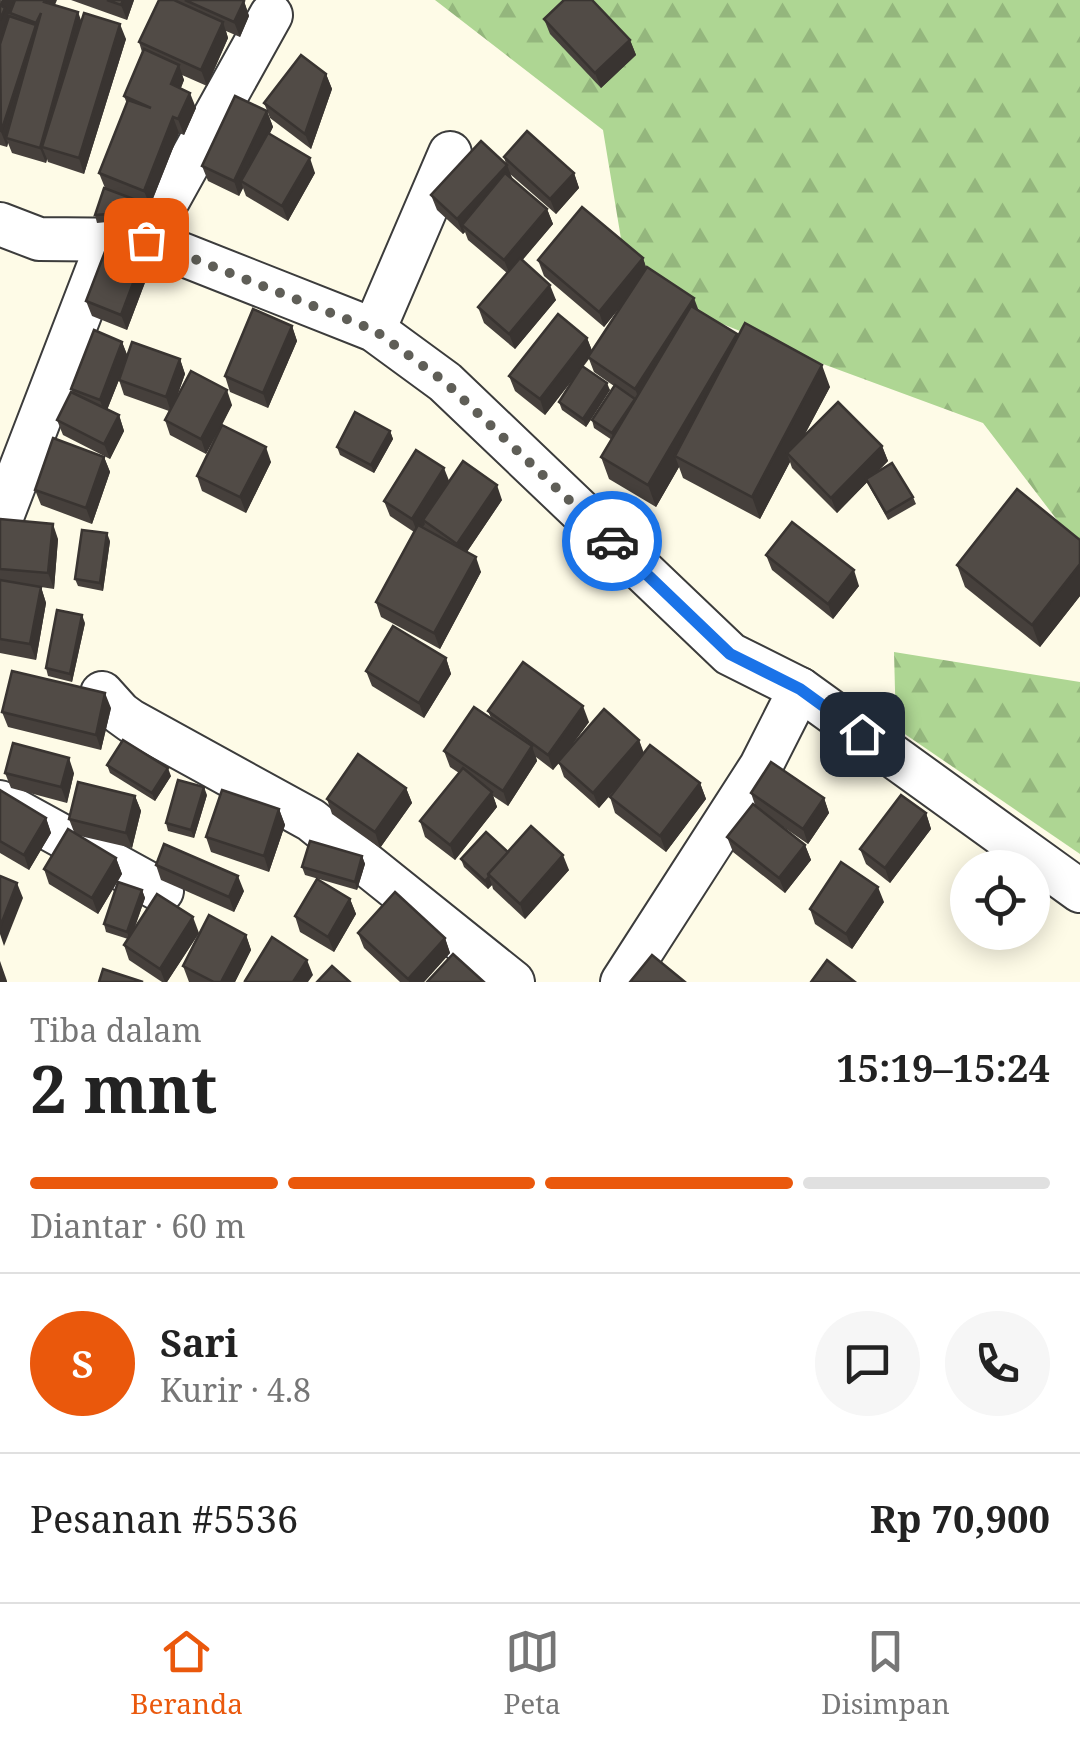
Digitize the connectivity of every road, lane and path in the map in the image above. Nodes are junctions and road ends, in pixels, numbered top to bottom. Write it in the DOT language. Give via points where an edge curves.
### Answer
graph roads {
  1 [pos="272,15"];
  2 [pos="450,153"];
  3 [pos="0,224"];
  4 [pos="127,239"];
  5 [pos="374,330"];
  6 [pos="0,522"];
  7 [pos="800,689"];
  8 [pos="102,693"];
  9 [pos="0,802"];
  10 [pos="1080,890"];
  11 [pos="162,891"];
  12 [pos="514,982"];
  13 [pos="622,982"];
  1 -- 4 [label="street"];
  2 -- 5 [label="street"];
  3 -- 4 [label="street" via="40,239"];
  4 -- 5 [label="street"];
  4 -- 6 [label="street"];
  5 -- 7 [label="street" via="445,382 730,654"];
  7 -- 10 [label="street"];
  7 -- 13 [label="street" via="761,766"];
  8 -- 12 [label="street" via="120,714 311,820"];
  9 -- 11 [label="street"];
}
